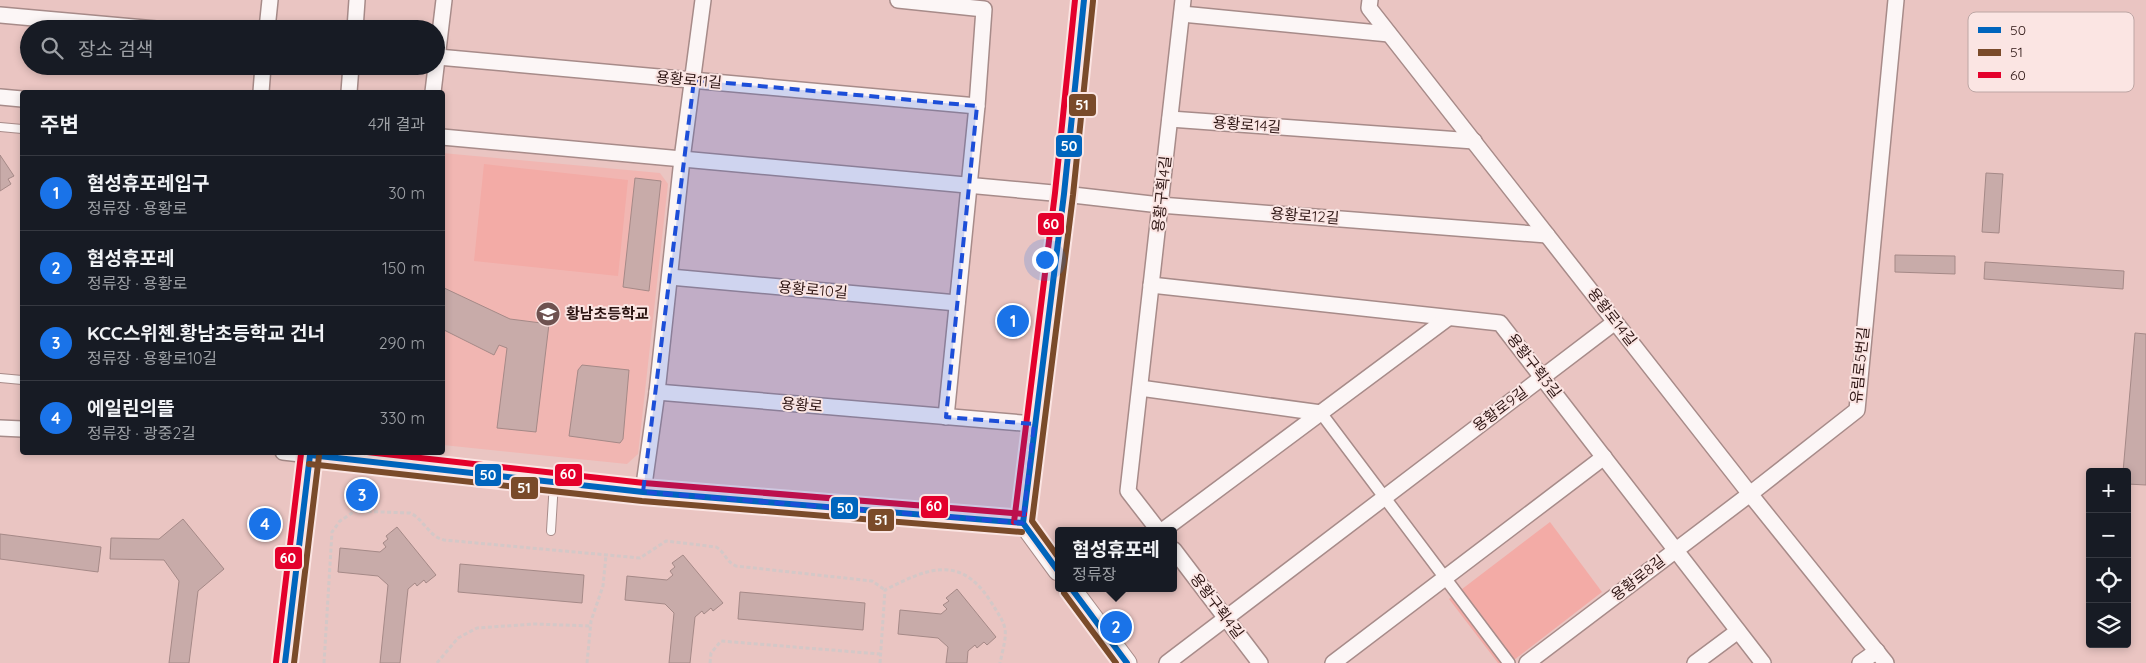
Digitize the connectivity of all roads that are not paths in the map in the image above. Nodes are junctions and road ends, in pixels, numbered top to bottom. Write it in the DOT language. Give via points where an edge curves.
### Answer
graph roads {
  1 [pos="270,0"];
  2 [pos="357,0"];
  3 [pos="444,0"];
  4 [pos="702,0"];
  5 [pos="898,0"];
  6 [pos="1084,0"];
  7 [pos="1370,0"];
  8 [pos="1896,0"];
  9 [pos="1183,7"];
  10 [pos="0,15"];
  11 [pos="56,20"];
  12 [pos="268,20"];
  13 [pos="356,20"];
  14 [pos="442,20"];
  15 [pos="1389,34"];
  16 [pos="445,58"];
  17 [pos="262,75"];
  18 [pos="350,75"];
  19 [pos="435,75"];
  20 [pos="694,80"];
  21 [pos="261,90"];
  22 [pos="349,90"];
  23 [pos="433,90"];
  24 [pos="0,97"];
  25 [pos="20,99"];
  26 [pos="977,106"];
  27 [pos="1170,119"];
  28 [pos="0,127"];
  29 [pos="20,129"];
  30 [pos="445,137"];
  31 [pos="1474,142"];
  32 [pos="682,159"];
  33 [pos="969,185"];
  34 [pos="1064,194"];
  35 [pos="1160,205"];
  36 [pos="1547,234"];
  37 [pos="670,277"];
  38 [pos="1151,285"];
  39 [pos="957,303"];
  40 [pos="1448,318"];
  41 [pos="1615,322"];
  42 [pos="1542,377"];
  43 [pos="0,378"];
  44 [pos="20,380"];
  45 [pos="1140,388"];
  46 [pos="658,392"];
  47 [pos="1321,412"];
  48 [pos="946,417"];
  49 [pos="1034,424"];
  50 [pos="0,428"];
  51 [pos="20,430"];
  52 [pos="310,455"];
  53 [pos="319,455"];
  54 [pos="1604,457"];
  55 [pos="554,482"];
  56 [pos="643,492"];
  57 [pos="1750,494"];
  58 [pos="1384,497"];
  59 [pos="1023,522"];
  60 [pos="1157,527"];
  61 [pos="1165,527"];
  62 [pos="551,531"];
  63 [pos="1675,549"];
  64 [pos="1177,554"];
  65 [pos="1055,567"];
  66 [pos="1445,578"];
  67 [pos="1075,592"];
  68 [pos="1226,618"];
  69 [pos="1738,631"];
  70 [pos="1881,657"];
  71 [pos="285,663"];
  72 [pos="1127,663"];
  73 [pos="1166,663"];
  74 [pos="1260,663"];
  75 [pos="1333,663"];
  76 [pos="1509,663"];
  77 [pos="1527,663"];
  78 [pos="1695,663"];
  79 [pos="1763,663"];
  80 [pos="1860,663"];
  1 -- 12 [label="street"];
  2 -- 13 [label="street"];
  3 -- 14 [label="street"];
  4 -- 20 [label="street"];
  5 -- 26 [label="street" via="984,9"];
  6 -- 34 [label="street"];
  7 -- 15 [label="street, 용황로14길" via="1369,8"];
  8 -- 57 [label="street, 유림로5번길" via="1857,410"];
  9 -- 15 [label="street"];
  9 -- 27 [label="street, 용황구획4길"];
  10 -- 11 [label="street"];
  15 -- 31 [label="street, 용황로14길"];
  16 -- 20 [label="street, 용황로11길"];
  17 -- 21 [label="street"];
  18 -- 22 [label="street"];
  19 -- 23 [label="street"];
  20 -- 26 [label="street, 용황로11길"];
  20 -- 32 [label="street"];
  24 -- 25 [label="street"];
  26 -- 33 [label="street"];
  27 -- 31 [label="street, 용황로14길"];
  27 -- 35 [label="street, 용황구획4길"];
  28 -- 29 [label="lane"];
  30 -- 32 [label="street"];
  31 -- 36 [label="street, 용황로14길"];
  32 -- 33 [label="street"];
  32 -- 37 [label="street"];
  33 -- 34 [label="street"];
  33 -- 39 [label="street"];
  34 -- 35 [label="street, 용황로12길"];
  34 -- 49 [label="street"];
  35 -- 36 [label="street, 용황로12길"];
  35 -- 38 [label="street, 용황구획4길"];
  36 -- 41 [label="street, 용황로14길"];
  37 -- 39 [label="street, 용황로10길"];
  37 -- 46 [label="street"];
  38 -- 40 [label="street, 용황구획3길"];
  38 -- 45 [label="street, 용황구획4길"];
  39 -- 48 [label="street"];
  40 -- 42 [label="street, 용황구획3길" via="1500,323"];
  40 -- 47 [label="street, 용황구획4길"];
  41 -- 42 [label="street, 용황로9길"];
  41 -- 57 [label="street, 용황로14길"];
  42 -- 54 [label="street, 용황구획3길"];
  42 -- 58 [label="street, 용황로9길"];
  43 -- 44 [label="lane"];
  45 -- 47 [label="street"];
  45 -- 60 [label="street, 용황구획4길" via="1128,491"];
  46 -- 48 [label="street, 용황로"];
  46 -- 56 [label="street"];
  47 -- 58 [label="street"];
  47 -- 61 [label="street, 용황구획4길"];
  48 -- 49 [label="street, 용황로"];
  49 -- 59 [label="street"];
  50 -- 51 [label="street"];
  52 -- 71 [label="street"];
  53 -- 55 [label="street"];
  54 -- 63 [label="street, 용황구획3길"];
  54 -- 66 [label="street"];
  55 -- 56 [label="street"];
  55 -- 62 [label="lane"];
  56 -- 59 [label="street"];
  57 -- 63 [label="street, 용황로8길"];
  57 -- 70 [label="street"];
  58 -- 66 [label="street"];
  58 -- 68 [label="street, 용황로9길"];
  59 -- 65 [label="street"];
  63 -- 69 [label="street, 용황구획3길"];
  63 -- 77 [label="street, 용황로8길"];
  64 -- 68 [label="street, 용황구획4길"];
  66 -- 75 [label="street"];
  66 -- 76 [label="street"];
  67 -- 72 [label="street"];
  68 -- 73 [label="street, 용황로9길"];
  68 -- 74 [label="street, 용황구획4길"];
  69 -- 78 [label="street"];
  69 -- 79 [label="street, 용황구획3길"];
  70 -- 80 [label="street"];
}
